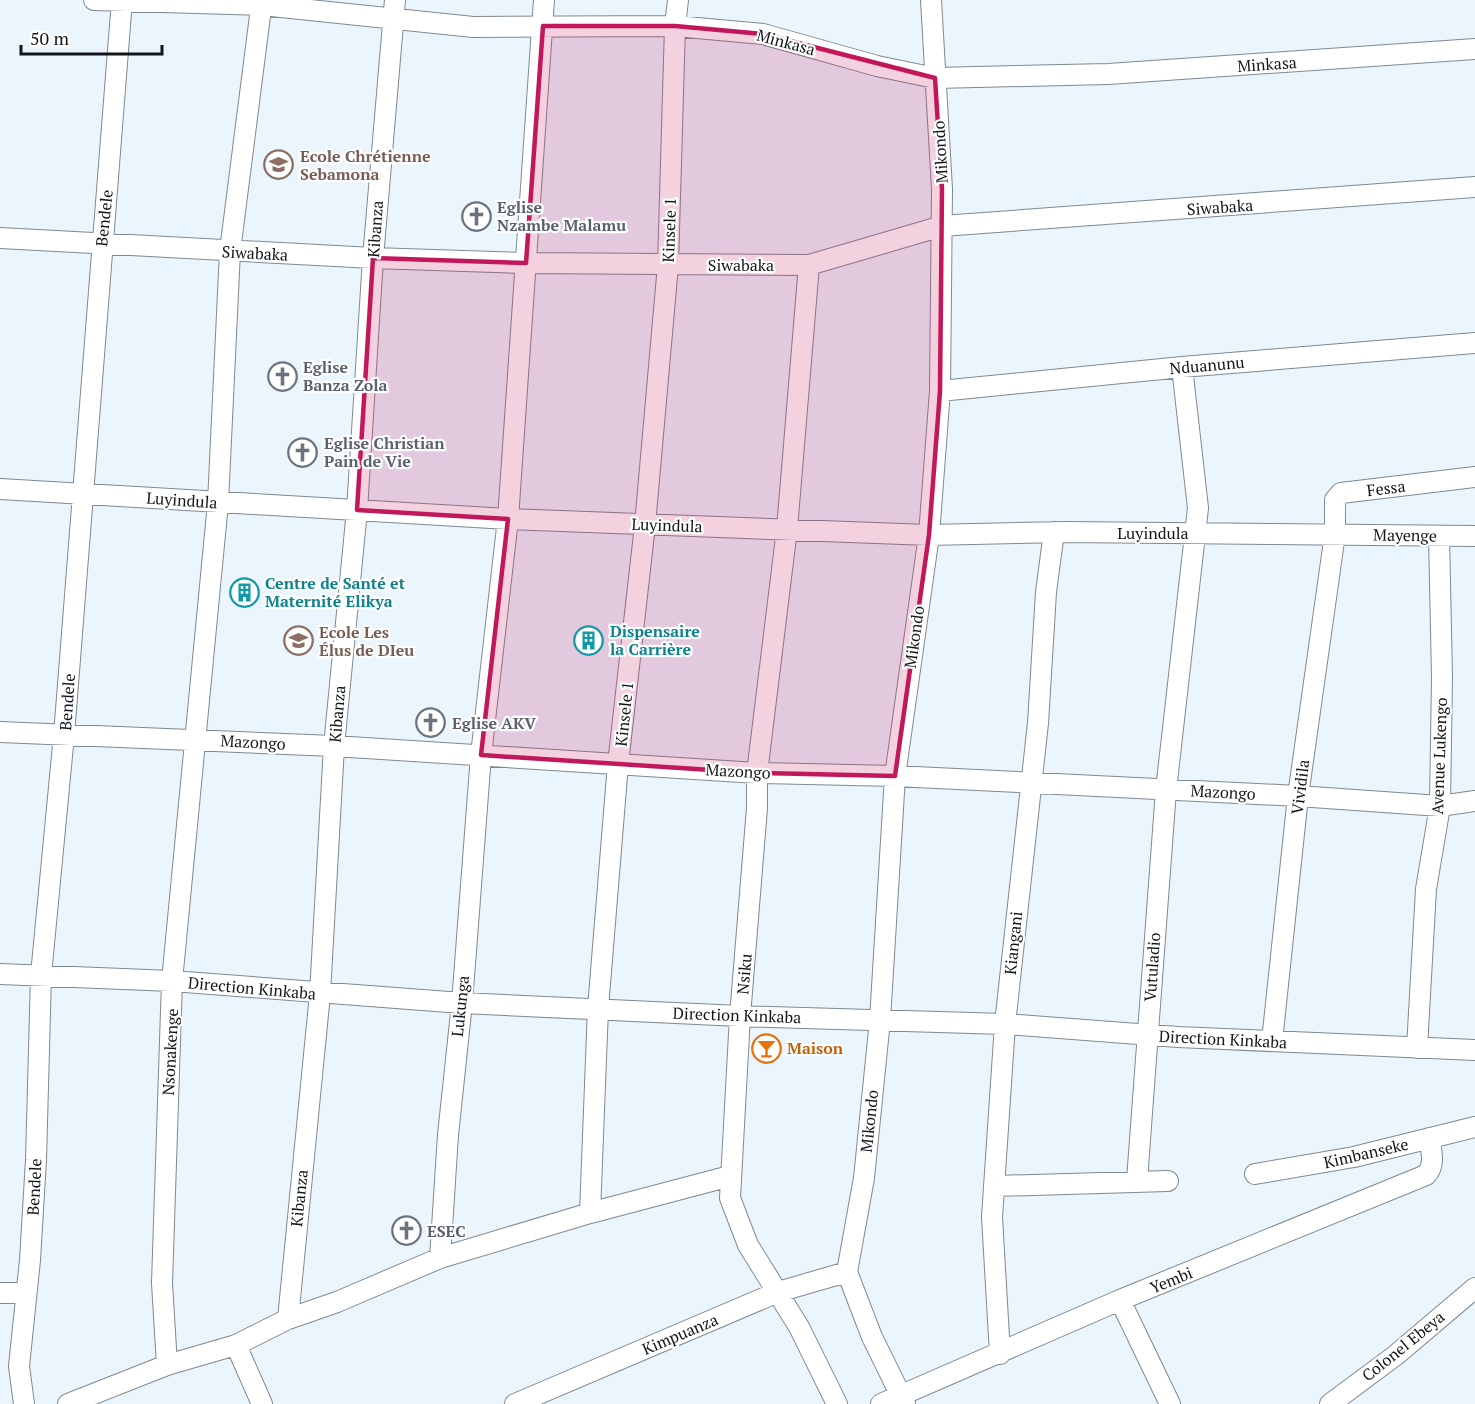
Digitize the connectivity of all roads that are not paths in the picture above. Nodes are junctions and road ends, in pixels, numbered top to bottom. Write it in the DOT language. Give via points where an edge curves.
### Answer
graph roads {
  1 [pos="94,0"];
  2 [pos="544,0"];
  3 [pos="678,0"];
  4 [pos="931,0"];
  5 [pos="122,1"];
  6 [pos="262,2"];
  7 [pos="393,9"];
  8 [pos="543,26"];
  9 [pos="675,26"];
  10 [pos="1475,49"];
  11 [pos="935,78"];
  12 [pos="1475,187"];
  13 [pos="942,226"];
  14 [pos="0,238"];
  15 [pos="101,244"];
  16 [pos="230,251"];
  17 [pos="373,258"];
  18 [pos="526,263"];
  19 [pos="668,265"];
  20 [pos="809,265"];
  21 [pos="1475,343"];
  22 [pos="1182,367"];
  23 [pos="940,391"];
  24 [pos="1475,477"];
  25 [pos="0,489"];
  26 [pos="83,493"];
  27 [pos="218,503"];
  28 [pos="357,510"];
  29 [pos="508,519"];
  30 [pos="645,525"];
  31 [pos="787,530"];
  32 [pos="1054,532"];
  33 [pos="1196,533"];
  34 [pos="1335,534"];
  35 [pos="929,535"];
  36 [pos="1439,536"];
  37 [pos="1475,536"];
  38 [pos="0,732"];
  39 [pos="64,735"];
  40 [pos="197,739"];
  41 [pos="334,746"];
  42 [pos="481,755"];
  43 [pos="618,764"];
  44 [pos="757,773"];
  45 [pos="895,776"];
  46 [pos="1030,783"];
  47 [pos="1166,789"];
  48 [pos="1298,796"];
  49 [pos="1475,801"];
  50 [pos="1440,806"];
  51 [pos="0,974"];
  52 [pos="41,975"];
  53 [pos="172,981"];
  54 [pos="320,994"];
  55 [pos="462,1004"];
  56 [pos="598,1008"];
  57 [pos="740,1016"];
  58 [pos="880,1020"];
  59 [pos="1005,1024"];
  60 [pos="1146,1035"];
  61 [pos="1272,1041"];
  62 [pos="1416,1048"];
  63 [pos="1475,1050"];
  64 [pos="1475,1126"];
  65 [pos="1429,1137"];
  66 [pos="1256,1174"];
  67 [pos="730,1176"];
  68 [pos="1137,1180"];
  69 [pos="1168,1181"];
  70 [pos="995,1186"];
  71 [pos="590,1213"];
  72 [pos="440,1258"];
  73 [pos="847,1272"];
  74 [pos="1475,1288"];
  75 [pos="778,1292"];
  76 [pos="0,1293"];
  77 [pos="26,1293"];
  78 [pos="1120,1300"];
  79 [pos="288,1320"];
  80 [pos="236,1345"];
  81 [pos="1000,1354"];
  82 [pos="167,1365"];
  83 [pos="902,1399"];
  84 [pos="24,1404"];
  85 [pos="68,1404"];
  86 [pos="262,1404"];
  87 [pos="515,1404"];
  88 [pos="837,1404"];
  89 [pos="881,1404"];
  90 [pos="1170,1404"];
  91 [pos="1330,1404"];
  1 -- 5 [label="street, Minkasa"];
  2 -- 8 [label="street, Lukunga"];
  3 -- 9 [label="street, Kinsele 1"];
  4 -- 11 [label="street, Mikondo"];
  5 -- 6 [label="street, Minkasa"];
  5 -- 15 [label="street, Bendele" via="118,83"];
  6 -- 7 [label="street, Minkasa"];
  6 -- 16 [label="street, Nsonakenge"];
  7 -- 8 [label="street, Minkasa" via="473,27"];
  7 -- 17 [label="street, Kibanza"];
  8 -- 9 [label="street, Minkasa"];
  8 -- 18 [label="street, Lukunga"];
  9 -- 11 [label="street, Minkasa" via="763,34"];
  9 -- 19 [label="street, Kinsele 1"];
  10 -- 11 [label="street, Minkasa" via="1108,74"];
  11 -- 13 [label="street, Mikondo"];
  12 -- 13 [label="street, Siwabaka"];
  13 -- 20 [label="street, Siwabaka"];
  13 -- 23 [label="street, Mikondo"];
  14 -- 15 [label="street, Siwabaka"];
  15 -- 16 [label="street, Siwabaka"];
  15 -- 26 [label="street, Bendele"];
  16 -- 17 [label="street, Siwabaka"];
  16 -- 27 [label="street, Nsonakenge"];
  17 -- 18 [label="street, Siwabaka"];
  17 -- 28 [label="street, Kibanza"];
  18 -- 19 [label="street, Siwabaka"];
  18 -- 29 [label="street, Lukunga"];
  19 -- 20 [label="street, Siwabaka"];
  19 -- 30 [label="street, Kinsele 1"];
  20 -- 31 [label="street, Nsiku"];
  21 -- 22 [label="street, Nduanunu"];
  22 -- 23 [label="street, Nduanunu"];
  22 -- 33 [label="street, Vutuladio" via="1198,508"];
  23 -- 35 [label="street, Mikondo"];
  24 -- 34 [label="street, Fessa" via="1341,493 1335,500"];
  25 -- 26 [label="street, Luyindula"];
  26 -- 27 [label="street, Luyindula"];
  26 -- 39 [label="street, Bendele"];
  27 -- 28 [label="street, Luyindula"];
  27 -- 40 [label="street, Nsonakenge"];
  28 -- 29 [label="street, Luyindula"];
  28 -- 41 [label="street, Kibanza"];
  29 -- 30 [label="street, Luyindula"];
  29 -- 42 [label="street, Lukunga"];
  30 -- 31 [label="street, Luyindula"];
  30 -- 43 [label="street, Kinsele 1"];
  31 -- 35 [label="street, Luyindula"];
  31 -- 44 [label="street, Nsiku"];
  32 -- 33 [label="street, Luyindula"];
  32 -- 35 [label="street, Luyindula"];
  32 -- 46 [label="street, Kiangani"];
  33 -- 34 [label="street, Luyindula"];
  33 -- 47 [label="street, Vutuladio"];
  34 -- 36 [label="street, Mayenge"];
  34 -- 48 [label="street, Vividila"];
  35 -- 45 [label="street, Mikondo"];
  36 -- 37 [label="street, Mayenge"];
  36 -- 50 [label="street, Avenue Lukengo"];
  38 -- 39 [label="street, Mazongo"];
  39 -- 40 [label="street, Mazongo"];
  39 -- 52 [label="street, Bendele"];
  40 -- 41 [label="street, Mazongo"];
  40 -- 53 [label="street, Nsonakenge"];
  41 -- 42 [label="street, Mazongo"];
  41 -- 54 [label="street, Kibanza"];
  42 -- 43 [label="street, Mazongo"];
  42 -- 55 [label="street, Lukunga"];
  43 -- 44 [label="street, Mazongo"];
  43 -- 56 [label="street, Kinsele 1"];
  44 -- 45 [label="street, Mazongo"];
  44 -- 57 [label="street, Nsiku" via="758,808"];
  45 -- 46 [label="street, Mazongo"];
  45 -- 58 [label="street, Mikondo"];
  46 -- 47 [label="street, Mazongo"];
  46 -- 59 [label="street, Kiangani"];
  47 -- 48 [label="street, Mazongo"];
  47 -- 60 [label="street, Vutuladio"];
  48 -- 50 [label="street, Mazongo"];
  48 -- 61 [label="street, Vividila"];
  49 -- 50 [label="street, Mazongo"];
  50 -- 62 [label="street, Avenue Lukengo" via="1425,889"];
  51 -- 52 [label="street, Direction Kinkaba"];
  52 -- 53 [label="street, Direction Kinkaba"];
  52 -- 77 [label="street, Bendele" via="36,1160"];
  53 -- 54 [label="street, Direction Kinkaba"];
  53 -- 82 [label="street, Nsonakenge" via="162,1283"];
  54 -- 55 [label="street, Direction Kinkaba"];
  54 -- 79 [label="street, Kibanza"];
  55 -- 56 [label="street, Direction Kinkaba"];
  55 -- 72 [label="street, Lukunga" via="448,1123"];
  56 -- 57 [label="street, Direction Kinkaba"];
  56 -- 71 [label="street, Kinsele 1"];
  57 -- 58 [label="street, Direction Kinkaba"];
  57 -- 67 [label="street, Nsiku"];
  58 -- 59 [label="street, Direction Kinkaba"];
  58 -- 73 [label="street, Mikondo" via="864,1178"];
  59 -- 60 [label="street, Direction Kinkaba"];
  59 -- 70 [label="street, Kiangani"];
  60 -- 61 [label="street, Direction Kinkaba"];
  60 -- 68 [label="street, Vutuladio"];
  61 -- 62 [label="street, Direction Kinkaba"];
  62 -- 63 [label="street, Direction Kinkaba"];
  64 -- 65 [label="street, Kimbanseke"];
  65 -- 66 [label="street, Kimbanseke" via="1354,1157"];
  65 -- 78 [label="street, Yembi" via="1432,1162 1426,1174"];
  67 -- 71 [label="street"];
  67 -- 75 [label="street, Nsiku" via="730,1198 748,1245"];
  68 -- 69 [label="street"];
  68 -- 70 [label="street"];
  70 -- 81 [label="street, Kiangani" via="992,1217"];
  71 -- 72 [label="street"];
  72 -- 79 [label="street"];
  73 -- 75 [label="street, Kimpuanza"];
  73 -- 83 [label="street"];
  74 -- 91 [label="street, Colonel Ebeya"];
  75 -- 87 [label="street, Kimpuanza"];
  75 -- 88 [label="street, Nsiku"];
  76 -- 77 [label="street"];
  77 -- 84 [label="street, Bendele" via="19,1366"];
  78 -- 81 [label="street, Yembi"];
  78 -- 90 [label="street"];
  79 -- 80 [label="street"];
  80 -- 82 [label="street"];
  80 -- 86 [label="street"];
  81 -- 83 [label="street, Yembi"];
  82 -- 85 [label="street"];
  83 -- 89 [label="street, Yembi"];
}
